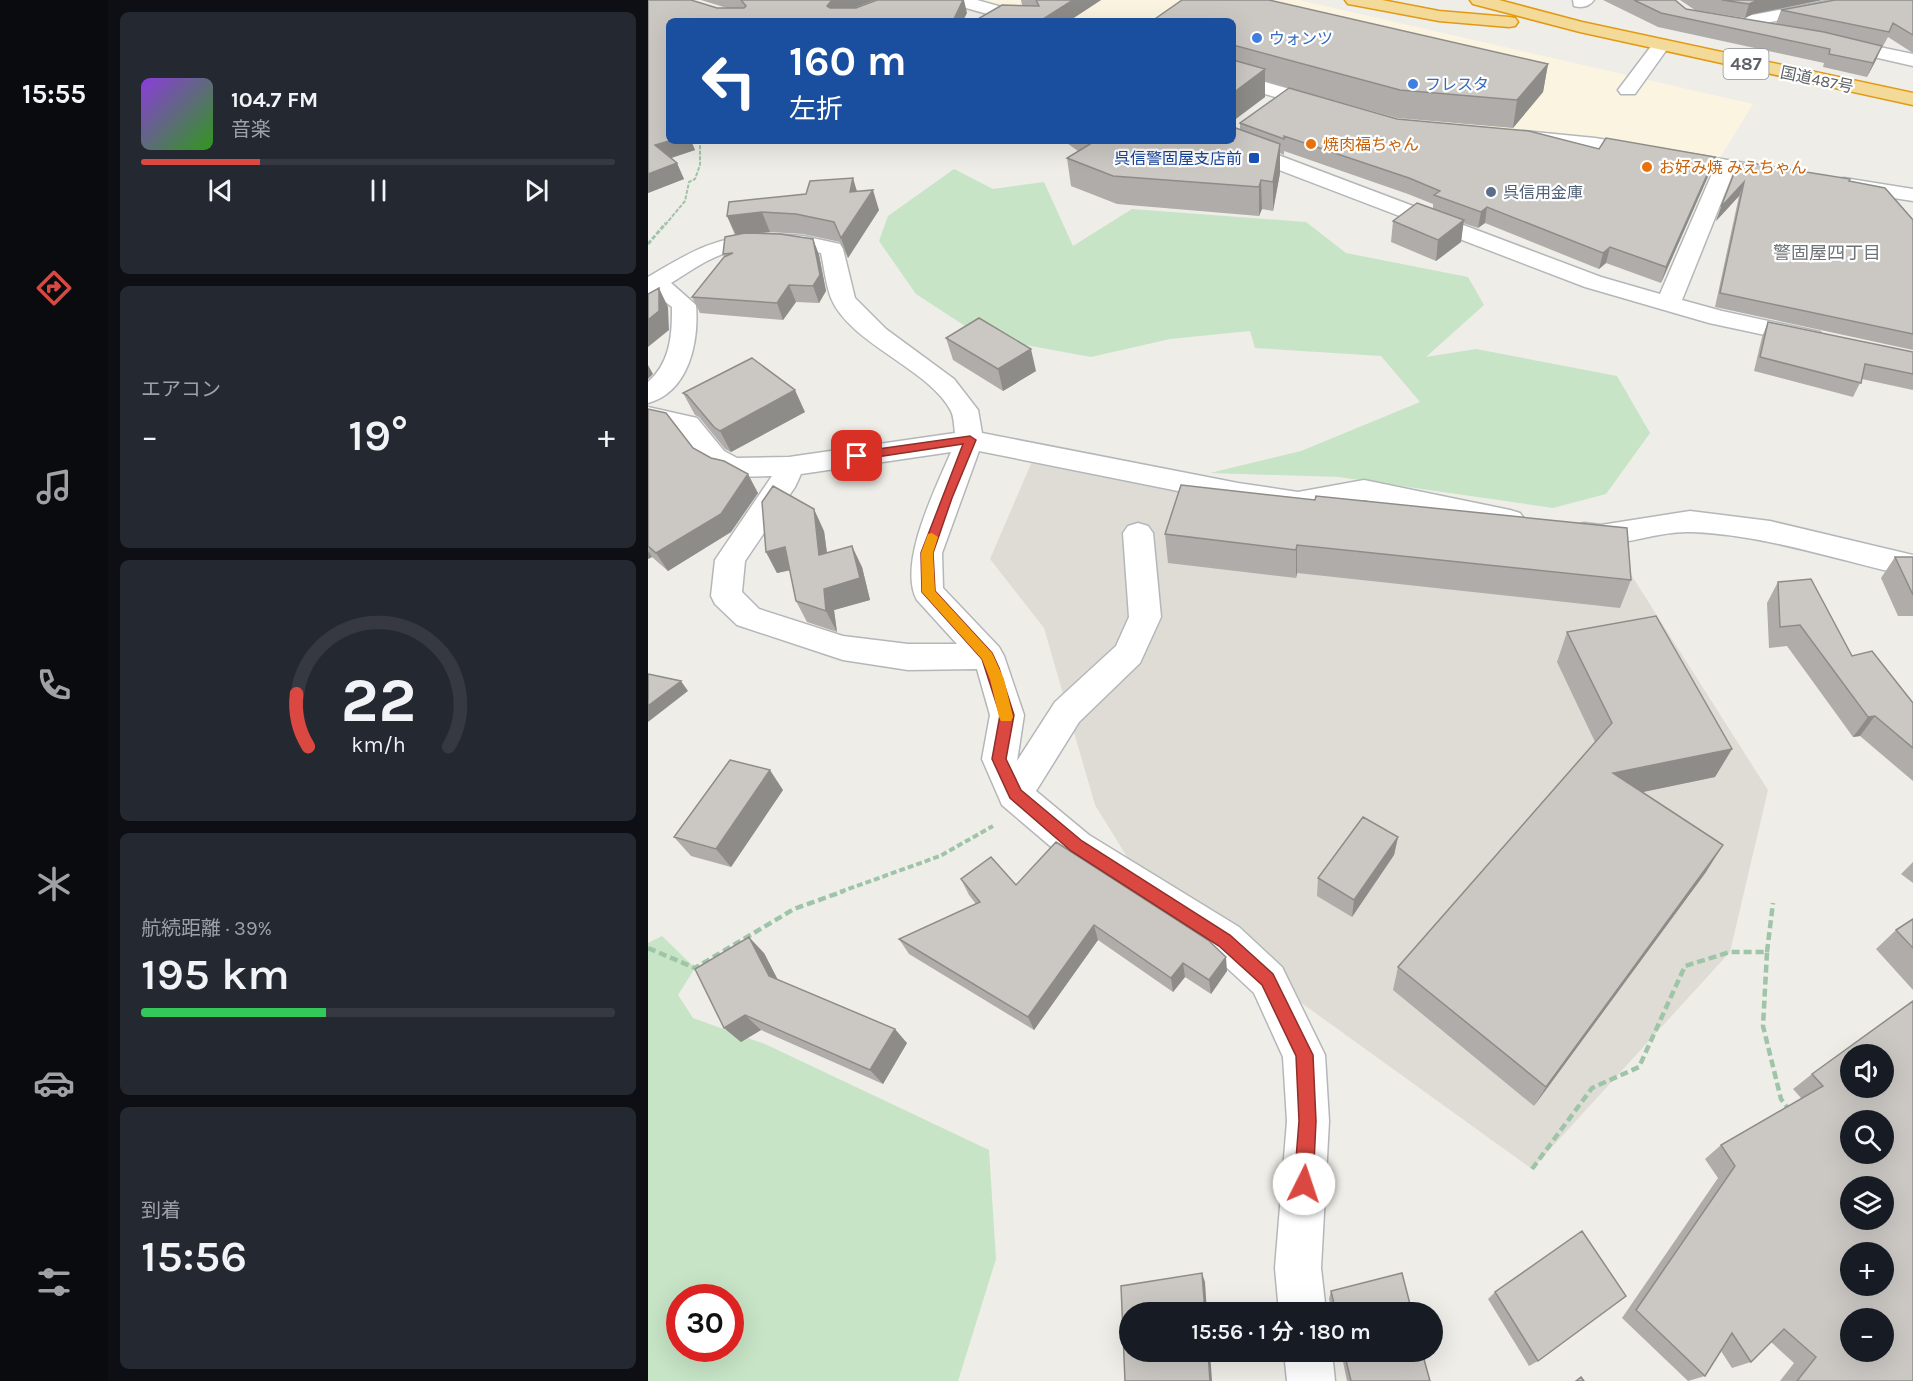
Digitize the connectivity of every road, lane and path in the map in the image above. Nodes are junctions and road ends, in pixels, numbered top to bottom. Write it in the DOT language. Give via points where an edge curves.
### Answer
graph roads {
  1 [pos="896,0"];
  2 [pos="958,0"];
  3 [pos="1354,0"];
  4 [pos="1462,0"];
  5 [pos="1479,0"];
  6 [pos="1860,0"];
  7 [pos="856,8"];
  8 [pos="875,8"];
  9 [pos="897,18"];
  10 [pos="1021,18"];
  11 [pos="1729,24"];
  12 [pos="1580,27"];
  13 [pos="1749,28"];
  14 [pos="1784,33"];
  15 [pos="1819,39"];
  16 [pos="1661,45"];
  17 [pos="1913,60"];
  18 [pos="1236,80"];
  19 [pos="1628,90"];
  20 [pos="1285,94"];
  21 [pos="1913,99"];
  22 [pos="1268,107"];
  23 [pos="1341,110"];
  24 [pos="1502,135"];
  25 [pos="700,144"];
  26 [pos="1231,144"];
  27 [pos="1726,165"];
  28 [pos="1805,178"];
  29 [pos="1828,181"];
  30 [pos="1913,195"];
  31 [pos="648,244"];
  32 [pos="652,285"];
  33 [pos="1668,304"];
  34 [pos="1833,342"];
  35 [pos="648,410"];
  36 [pos="970,440"];
  37 [pos="789,466"];
  38 [pos="1138,533"];
  39 [pos="1913,566"];
  40 [pos="988,656"];
  41 [pos="1015,794"];
  42 [pos="1773,903"];
  43 [pos="648,948"];
  44 [pos="1767,952"];
  45 [pos="1795,1118"];
  46 [pos="1532,1169"];
  47 [pos="1302,1302"];
  48 [pos="1309,1362"];
  49 [pos="1311,1381"];
  1 -- 8 [label="street"];
  2 -- 10 [label="street"];
  3 -- 12 [label="highway, 国道487号 / 487" via="1439,16"];
  4 -- 12 [label="highway, 487"];
  5 -- 12 [label="highway, 国道487号 / 487"];
  6 -- 13 [label="street" via="1753,20"];
  7 -- 8 [label="street"];
  8 -- 9 [label="street"];
  11 -- 13 [label="street"];
  12 -- 16 [label="highway, 国道487号 / 487"];
  13 -- 14 [label="street"];
  15 -- 17 [label="street"];
  16 -- 19 [label="street"];
  16 -- 21 [label="highway, 国道487号 / 487"];
  18 -- 20 [label="street"];
  20 -- 22 [label="street"];
  20 -- 23 [label="street"];
  24 -- 27 [label="street" via="1595,144"];
  25 -- 31 [label="path" via="700,165 695,179 688,182 685,201"];
  26 -- 33 [label="street" via="1593,282"];
  27 -- 28 [label="street"];
  27 -- 33 [label="street"];
  29 -- 30 [label="street"];
  32 -- 35 [label="street" via="684,305 686,318 674,369 659,387"];
  32 -- 36 [label="street" via="710,251 730,245 802,242 832,249 843,298 850,309 945,385 965,410"];
  33 -- 34 [label="street"];
  35 -- 37 [label="street" via="687,424 714,458 732,468"];
  36 -- 37 [label="street"];
  36 -- 39 [label="street" via="1298,502 1364,490 1601,535 1690,521 1770,531"];
  36 -- 40 [label="street" via="927,553 928,592"];
  37 -- 40 [label="street" via="784,480 730,560 726,596 748,617 843,648 908,657"];
  38 -- 41 [label="street" via="1145,617 1129,654 1067,712"];
  40 -- 41 [label="street" via="1007,715 999,759"];
  41 -- 43 [label="path" via="998,823 940,856 794,909 695,968"];
  41 -- 47 [label="street" via="1076,846 1225,940 1268,980 1304,1055 1308,1121 1298,1268"];
  42 -- 44 [label="path"];
  44 -- 45 [label="path" via="1763,1026 1781,1100"];
  44 -- 46 [label="path" via="1730,952 1685,966 1639,1067 1592,1088"];
  48 -- 49 [label="street"];
}
